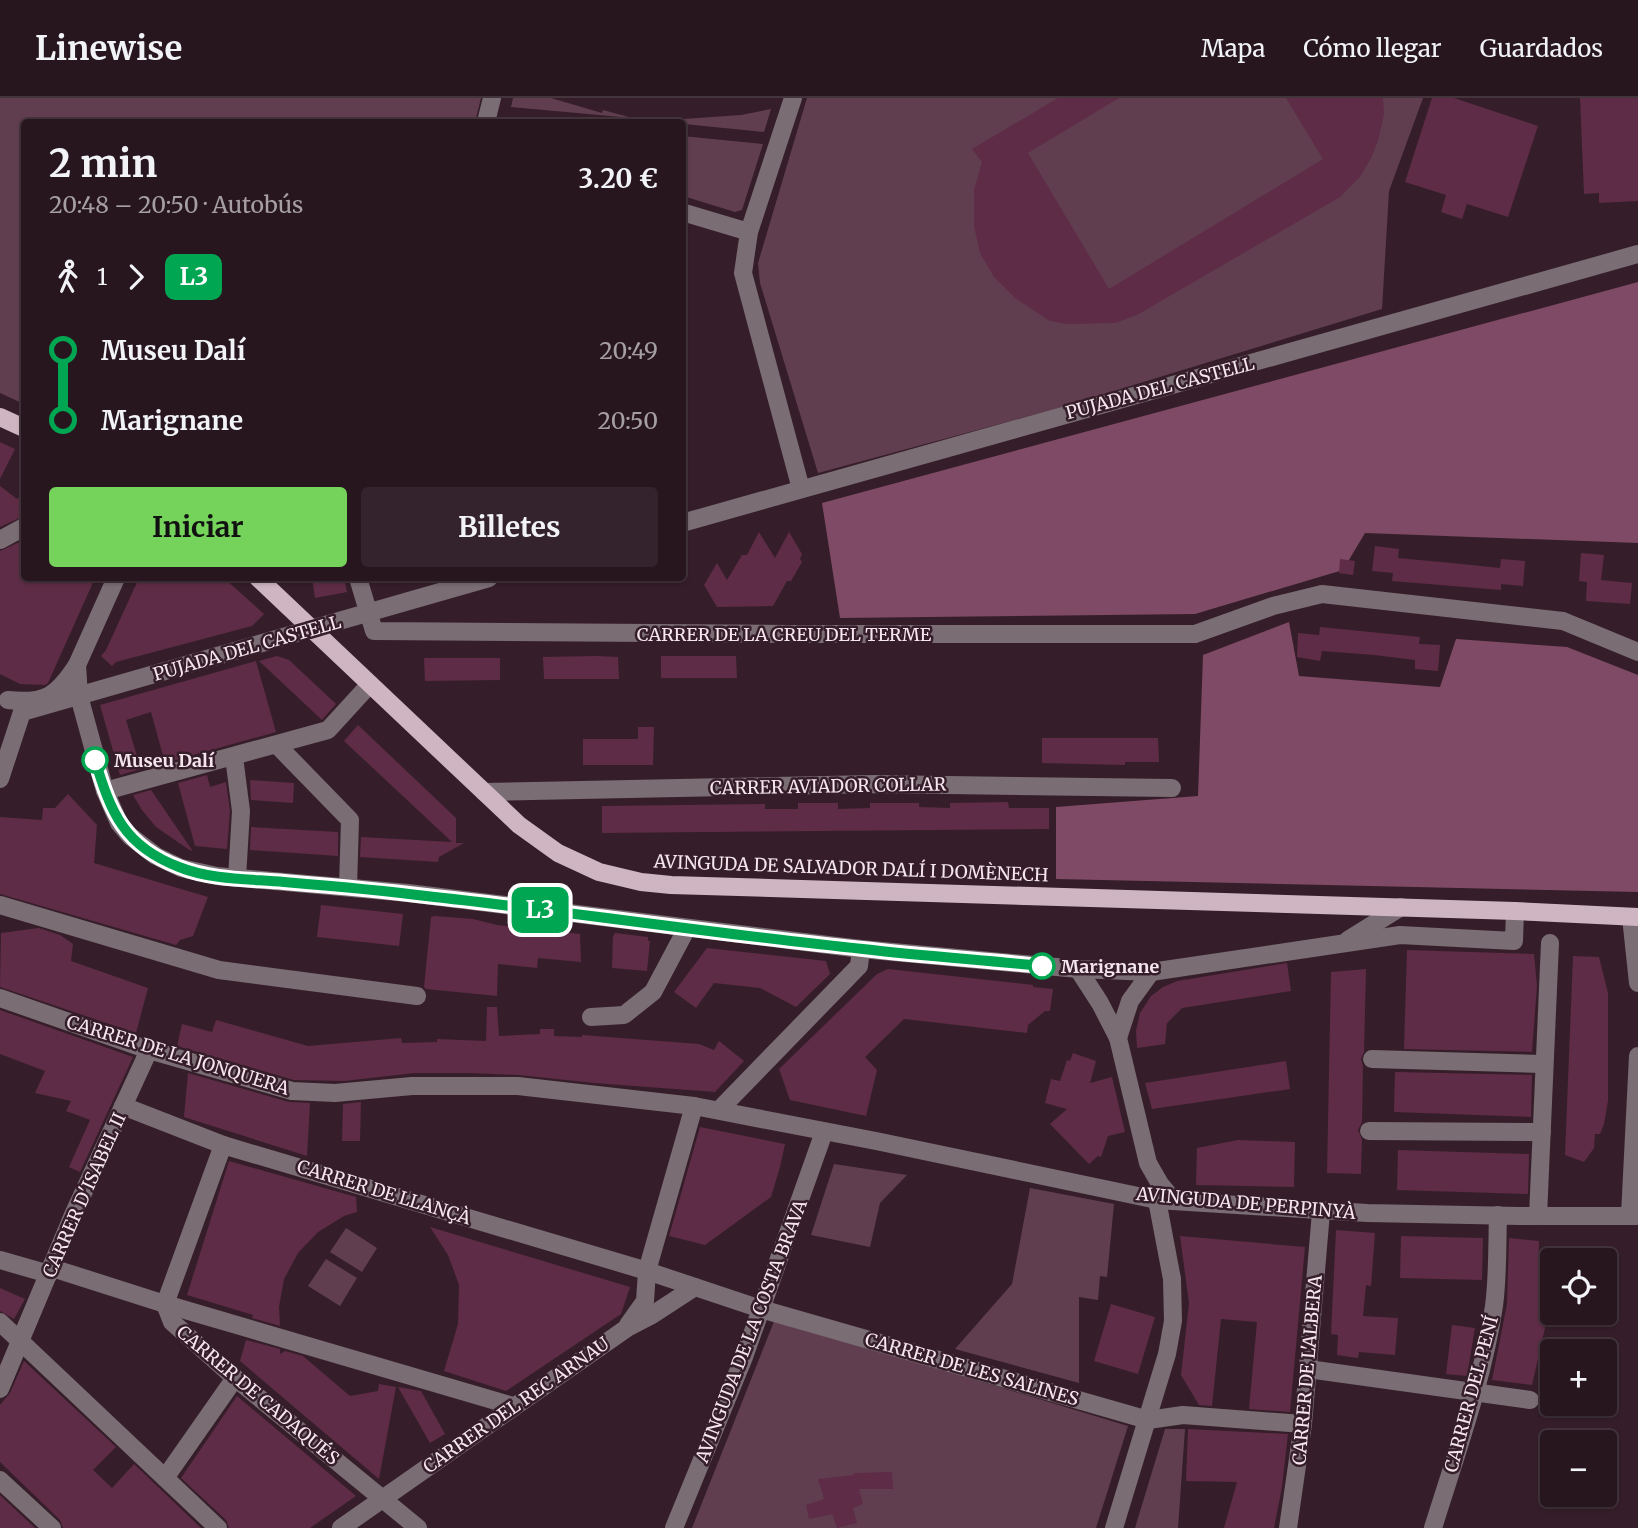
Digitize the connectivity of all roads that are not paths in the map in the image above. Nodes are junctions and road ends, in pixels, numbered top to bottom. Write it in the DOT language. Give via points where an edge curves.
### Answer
graph roads {
  1 [pos="492,98"];
  2 [pos="793,98"];
  3 [pos="486,119"];
  4 [pos="686,213"];
  5 [pos="749,232"];
  6 [pos="1638,254"];
  7 [pos="0,417"];
  8 [pos="21,427"];
  9 [pos="801,489"];
  10 [pos="686,522"];
  11 [pos="21,529"];
  12 [pos="0,540"];
  13 [pos="115,581"];
  14 [pos="261,581"];
  15 [pos="359,581"];
  16 [pos="478,581"];
  17 [pos="367,612"];
  18 [pos="311,629"];
  19 [pos="1638,652"];
  20 [pos="76,665"];
  21 [pos="370,684"];
  22 [pos="79,696"];
  23 [pos="4,699"];
  24 [pos="22,712"];
  25 [pos="277,745"];
  26 [pos="234,757"];
  27 [pos="0,779"];
  28 [pos="1172,788"];
  29 [pos="105,791"];
  30 [pos="484,792"];
  31 [pos="237,878"];
  32 [pos="348,887"];
  33 [pos="0,905"];
  34 [pos="1401,907"];
  35 [pos="1514,911"];
  36 [pos="1634,917"];
  37 [pos="687,928"];
  38 [pos="1342,943"];
  39 [pos="1550,943"];
  40 [pos="861,949"];
  41 [pos="1078,969"];
  42 [pos="1109,971"];
  43 [pos="1151,972"];
  44 [pos="1638,983"];
  45 [pos="417,996"];
  46 [pos="0,998"];
  47 [pos="1130,1001"];
  48 [pos="591,1017"];
  49 [pos="1118,1038"];
  50 [pos="149,1049"];
  51 [pos="1638,1056"];
  52 [pos="1372,1059"];
  53 [pos="1544,1064"];
  54 [pos="123,1106"];
  55 [pos="694,1106"];
  56 [pos="719,1110"];
  57 [pos="1369,1131"];
  58 [pos="824,1132"];
  59 [pos="1542,1132"];
  60 [pos="223,1144"];
  61 [pos="1148,1163"];
  62 [pos="1137,1196"];
  63 [pos="1165,1201"];
  64 [pos="1321,1212"];
  65 [pos="1499,1215"];
  66 [pos="1634,1215"];
  67 [pos="1538,1216"];
  68 [pos="0,1260"];
  69 [pos="50,1271"];
  70 [pos="647,1271"];
  71 [pos="695,1287"];
  72 [pos="165,1304"];
  73 [pos="761,1309"];
  74 [pos="0,1322"];
  75 [pos="627,1328"];
  76 [pos="20,1341"];
  77 [pos="1308,1369"];
  78 [pos="235,1378"];
  79 [pos="1158,1386"];
  80 [pos="0,1389"];
  81 [pos="1474,1391"];
  82 [pos="1530,1400"];
  83 [pos="513,1406"];
  84 [pos="1184,1416"];
  85 [pos="1148,1420"];
  86 [pos="1303,1424"];
  87 [pos="165,1478"];
  88 [pos="0,1480"];
  89 [pos="383,1499"];
  90 [pos="52,1528"];
  91 [pos="218,1528"];
  92 [pos="341,1528"];
  93 [pos="418,1528"];
  94 [pos="674,1528"];
  95 [pos="1114,1528"];
  96 [pos="1288,1528"];
  97 [pos="1433,1528"];
  1 -- 3 [label="street"];
  2 -- 5 [label="street"];
  4 -- 5 [label="street"];
  5 -- 9 [label="street" via="743,273"];
  6 -- 9 [label="street, PUJADA DEL CASTELL"];
  7 -- 8 [label="main road"];
  9 -- 10 [label="street, PUJADA DEL CASTELL"];
  11 -- 12 [label="street"];
  13 -- 20 [label="street"];
  14 -- 18 [label="main road, AVINGUDA DE SALVADOR DALÍ I DOMÈNECH"];
  15 -- 17 [label="street"];
  16 -- 17 [label="street, PUJADA DEL CASTELL"];
  17 -- 18 [label="street, PUJADA DEL CASTELL"];
  17 -- 19 [label="street, CARRER DE LA CREU DEL TERME" via="374,631 1195,634 1322,594 1563,621"];
  18 -- 21 [label="main road, AVINGUDA DE SALVADOR DALÍ I DOMÈNECH"];
  18 -- 22 [label="street, PUJADA DEL CASTELL"];
  20 -- 22 [label="street"];
  20 -- 23 [label="street" via="64,685 48,698 27,702"];
  21 -- 25 [label="street" via="328,730"];
  21 -- 30 [label="main road, AVINGUDA DE SALVADOR DALÍ I DOMÈNECH"];
  22 -- 24 [label="street, PUJADA DEL CASTELL"];
  22 -- 29 [label="street"];
  23 -- 24 [label="street"];
  24 -- 27 [label="street"];
  25 -- 26 [label="street"];
  25 -- 32 [label="street" via="350,820"];
  26 -- 29 [label="street"];
  26 -- 31 [label="street" via="242,811"];
  28 -- 30 [label="street, CARRER AVIADOR COLLAR" via="875,784"];
  29 -- 31 [label="street" via="119,823 156,856 181,868"];
  30 -- 34 [label="main road, AVINGUDA DE SALVADOR DALÍ I DOMÈNECH" via="558,853 599,872 641,882"];
  31 -- 32 [label="street"];
  32 -- 37 [label="street"];
  33 -- 45 [label="street" via="219,970"];
  34 -- 35 [label="main road, AVINGUDA DE SALVADOR DALÍ I DOMÈNECH"];
  34 -- 38 [label="street"];
  35 -- 36 [label="main road, AVINGUDA DE SALVADOR DALÍ I DOMÈNECH"];
  35 -- 38 [label="street" via="1514,941 1400,935"];
  36 -- 44 [label="street"];
  37 -- 40 [label="street"];
  37 -- 48 [label="street" via="653,992 624,1015"];
  38 -- 43 [label="street"];
  39 -- 53 [label="street"];
  40 -- 41 [label="street"];
  40 -- 56 [label="street" via="859,965"];
  41 -- 42 [label="street"];
  41 -- 49 [label="street"];
  42 -- 43 [label="street"];
  42 -- 47 [label="street"];
  43 -- 47 [label="street"];
  46 -- 50 [label="street, CARRER DE LA JONQUERA"];
  47 -- 49 [label="street"];
  49 -- 61 [label="street"];
  50 -- 54 [label="street, CARRER D'ISABEL II"];
  50 -- 55 [label="street, CARRER DE LA JONQUERA" via="292,1091 518,1086"];
  51 -- 66 [label="street"];
  52 -- 53 [label="street"];
  53 -- 59 [label="street"];
  54 -- 60 [label="street, CARRER DE LLANÇÀ"];
  54 -- 69 [label="street, CARRER D'ISABEL II"];
  55 -- 56 [label="street, AVINGUDA DE PERPINYÀ"];
  55 -- 70 [label="street"];
  56 -- 58 [label="street, AVINGUDA DE PERPINYÀ"];
  57 -- 59 [label="street"];
  58 -- 62 [label="street, AVINGUDA DE PERPINYÀ"];
  58 -- 73 [label="street, AVINGUDA DE LA COSTA BRAVA"];
  59 -- 67 [label="street"];
  60 -- 70 [label="street, CARRER DE LLANÇÀ"];
  60 -- 72 [label="street"];
  61 -- 62 [label="street"];
  61 -- 63 [label="street"];
  62 -- 63 [label="street, AVINGUDA DE PERPINYÀ"];
  63 -- 64 [label="street, AVINGUDA DE PERPINYÀ"];
  63 -- 79 [label="street" via="1174,1301"];
  64 -- 65 [label="street, AVINGUDA DE PERPINYÀ"];
  64 -- 77 [label="street, CARRER DE L'ALBERA"];
  65 -- 67 [label="street, AVINGUDA DE PERPINYÀ"];
  65 -- 81 [label="street, CARRER DEL PENÍ" via="1493,1308"];
  66 -- 67 [label="street, AVINGUDA DE PERPINYÀ"];
  68 -- 69 [label="street"];
  69 -- 72 [label="street"];
  69 -- 76 [label="street, CARRER D'ISABEL II"];
  70 -- 71 [label="street, CARRER DE LES SALINES"];
  70 -- 75 [label="street" via="645,1301"];
  71 -- 73 [label="street, CARRER DE LES SALINES"];
  71 -- 75 [label="street, CARRER DEL REC ARNAU"];
  72 -- 78 [label="street, CARRER DE CADAQUÉS" via="172,1322"];
  72 -- 83 [label="street"];
  73 -- 85 [label="street, CARRER DE LES SALINES"];
  73 -- 94 [label="street, AVINGUDA DE LA COSTA BRAVA"];
  74 -- 76 [label="street"];
  75 -- 83 [label="street, CARRER DEL REC ARNAU"];
  76 -- 80 [label="street, CARRER D'ISABEL II"];
  76 -- 87 [label="street"];
  77 -- 81 [label="street"];
  77 -- 86 [label="street, CARRER DE L'ALBERA"];
  78 -- 87 [label="street"];
  78 -- 89 [label="street, CARRER DE CADAQUÉS"];
  79 -- 84 [label="street"];
  79 -- 85 [label="street"];
  81 -- 82 [label="street"];
  81 -- 97 [label="street, CARRER DEL PENÍ"];
  83 -- 89 [label="street, CARRER DEL REC ARNAU"];
  84 -- 85 [label="street, CARRER DE LES SALINES"];
  84 -- 86 [label="street, CARRER DE LES SALINES"];
  85 -- 95 [label="street"];
  86 -- 96 [label="street, CARRER DE L'ALBERA"];
  87 -- 91 [label="street"];
  88 -- 90 [label="street"];
  89 -- 92 [label="street, CARRER DEL REC ARNAU"];
  89 -- 93 [label="street, CARRER DE CADAQUÉS"];
}
